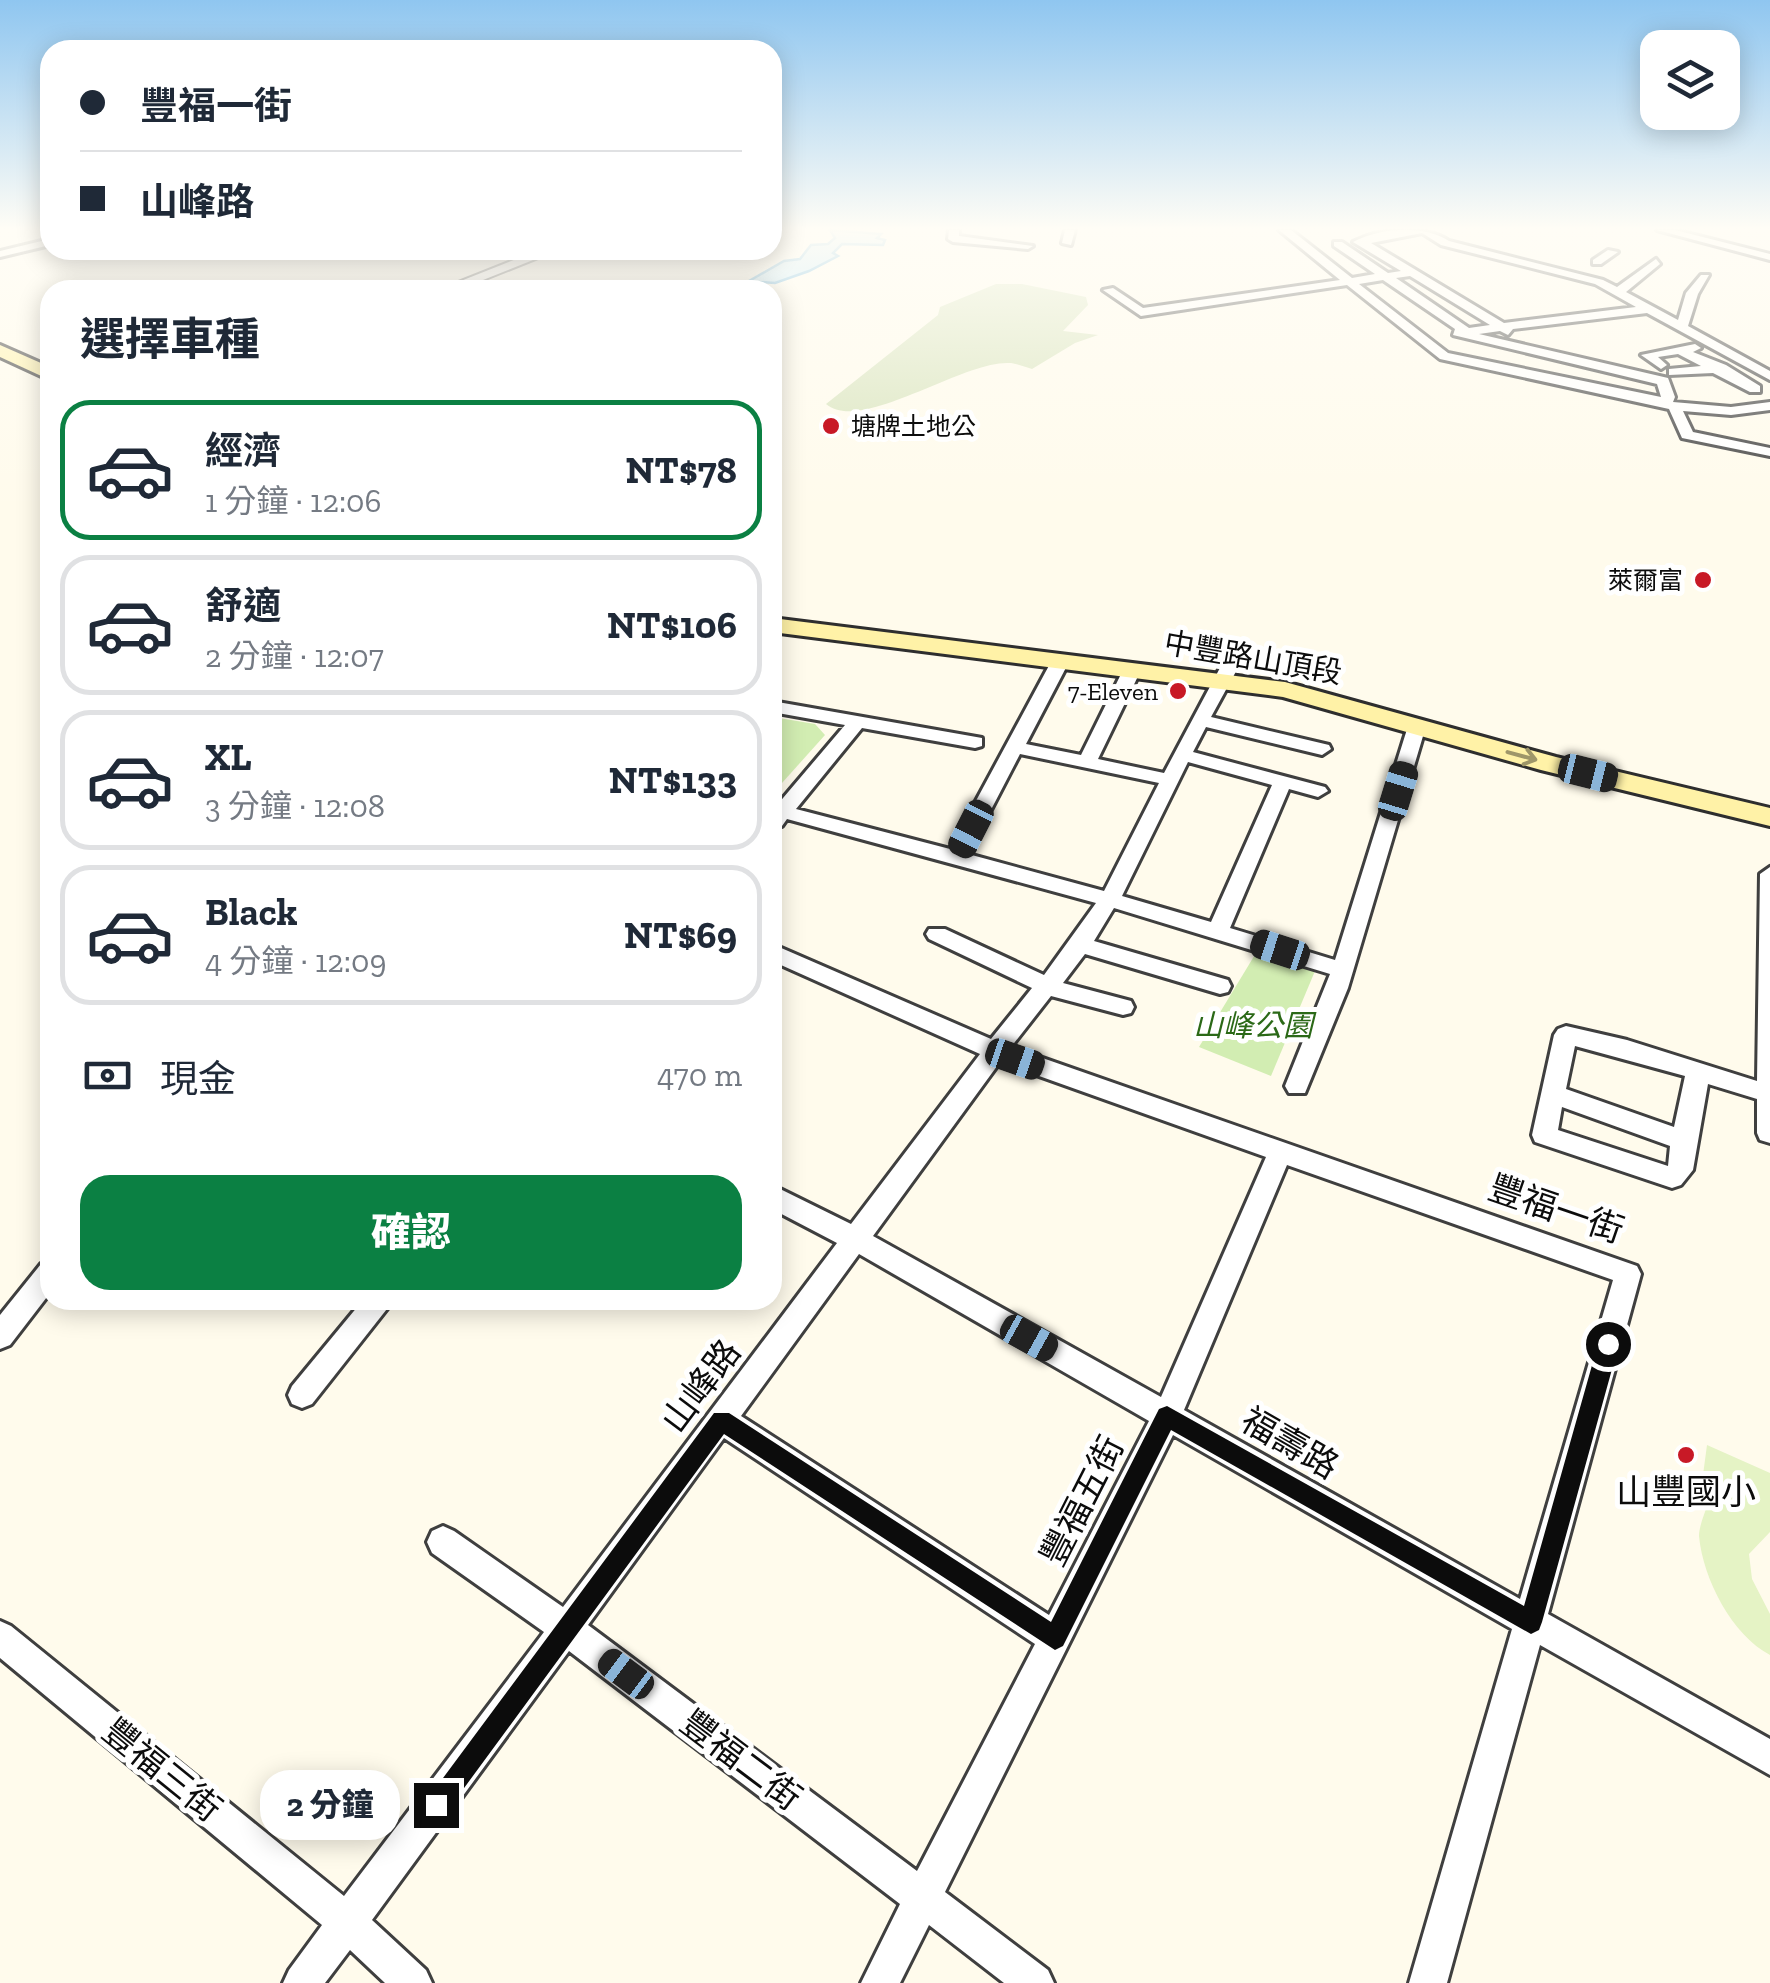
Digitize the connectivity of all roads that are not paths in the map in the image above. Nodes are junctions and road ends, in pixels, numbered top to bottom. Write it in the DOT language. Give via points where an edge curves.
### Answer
graph roads {
  1 [pos="1402,323"];
  2 [pos="1452,323"];
  3 [pos="1497,323"];
  4 [pos="1539,323"];
  5 [pos="1674,323"];
  6 [pos="1683,323"];
  7 [pos="1503,327"];
  8 [pos="1682,327"];
  9 [pos="1462,331"];
  10 [pos="1420,337"];
  11 [pos="1516,337"];
  12 [pos="1697,348"];
  13 [pos="0,350"];
  14 [pos="1680,350"];
  15 [pos="1661,365"];
  16 [pos="0,366"];
  17 [pos="1749,366"];
  18 [pos="40,369"];
  19 [pos="1718,369"];
  20 [pos="1674,372"];
  21 [pos="1770,376"];
  22 [pos="40,385"];
  23 [pos="1755,389"];
  24 [pos="1670,405"];
  25 [pos="1770,406"];
  26 [pos="1770,452"];
  27 [pos="782,611"];
  28 [pos="782,627"];
  29 [pos="1061,660"];
  30 [pos="1132,670"];
  31 [pos="1225,674"];
  32 [pos="782,708"];
  33 [pos="858,720"];
  34 [pos="1201,720"];
  35 [pos="1417,726"];
  36 [pos="975,742"];
  37 [pos="1013,747"];
  38 [pos="1322,749"];
  39 [pos="1184,755"];
  40 [pos="1087,762"];
  41 [pos="1171,780"];
  42 [pos="1282,784"];
  43 [pos="1318,791"];
  44 [pos="1770,797"];
  45 [pos="782,813"];
  46 [pos="1770,817"];
  47 [pos="782,819"];
  48 [pos="957,856"];
  49 [pos="1770,874"];
  50 [pos="1108,902"];
  51 [pos="1218,930"];
  52 [pos="937,934"];
  53 [pos="1079,944"];
  54 [pos="782,956"];
  55 [pos="1342,970"];
  56 [pos="1220,986"];
  57 [pos="1049,987"];
  58 [pos="1122,1007"];
  59 [pos="997,1052"];
  60 [pos="1698,1072"];
  61 [pos="1297,1086"];
  62 [pos="1554,1094"];
  63 [pos="1770,1094"];
  64 [pos="1769,1133"];
  65 [pos="1682,1140"];
  66 [pos="1280,1153"];
  67 [pos="782,1201"];
  68 [pos="856,1240"];
  69 [pos="40,1285"];
  70 [pos="372,1310"];
  71 [pos="0,1336"];
  72 [pos="302,1396"];
  73 [pos="1167,1416"];
  74 [pos="722,1420"];
  75 [pos="443,1542"];
  76 [pos="1531,1622"];
  77 [pos="567,1629"];
  78 [pos="0,1638"];
  79 [pos="1055,1638"];
  80 [pos="1770,1758"];
  81 [pos="924,1897"];
  82 [pos="348,1922"];
  83 [pos="302,1983"];
  84 [pos="412,1983"];
  85 [pos="880,1983"];
  86 [pos="1036,1983"];
  87 [pos="1428,1983"];
  1 -- 10 [label="street"];
  2 -- 9 [label="street"];
  3 -- 7 [label="street"];
  4 -- 7 [label="street"];
  5 -- 8 [label="street"];
  6 -- 8 [label="street"];
  7 -- 9 [label="street"];
  7 -- 11 [label="street"];
  8 -- 17 [label="street"];
  9 -- 10 [label="street"];
  9 -- 24 [label="street" via="1663,381"];
  10 -- 24 [label="street" via="1444,356"];
  12 -- 14 [label="street"];
  13 -- 18 [label="main road"];
  14 -- 15 [label="street" via="1648,355"];
  14 -- 19 [label="street"];
  16 -- 22 [label="main road"];
  17 -- 19 [label="street"];
  17 -- 21 [label="street"];
  19 -- 20 [label="street"];
  19 -- 23 [label="street"];
  24 -- 25 [label="street" via="1731,411"];
  24 -- 26 [label="street" via="1688,435"];
  27 -- 31 [label="main road, 中豐路山頂段"];
  28 -- 29 [label="main road, 中豐路山頂段"];
  29 -- 30 [label="main road, 中豐路山頂段"];
  29 -- 37 [label="street"];
  30 -- 31 [label="main road, 中豐路山頂段"];
  30 -- 40 [label="street"];
  31 -- 34 [label="street, 山峰路"];
  31 -- 35 [label="main road, 中豐路山頂段"];
  31 -- 44 [label="main road, 中豐路山頂段" via="1290,674"];
  32 -- 33 [label="street"];
  33 -- 36 [label="street"];
  33 -- 45 [label="street"];
  34 -- 38 [label="street"];
  34 -- 39 [label="street, 山峰路"];
  35 -- 46 [label="main road, 中豐路山頂段, one-way"];
  35 -- 55 [label="street"];
  37 -- 40 [label="street"];
  37 -- 48 [label="street"];
  39 -- 41 [label="street, 山峰路"];
  39 -- 42 [label="street"];
  40 -- 41 [label="street"];
  41 -- 50 [label="street, 山峰路"];
  42 -- 43 [label="street"];
  42 -- 51 [label="street"];
  47 -- 48 [label="street"];
  48 -- 50 [label="street"];
  49 -- 63 [label="street"];
  50 -- 51 [label="street"];
  50 -- 53 [label="street, 山峰路"];
  51 -- 55 [label="street"];
  52 -- 57 [label="street"];
  53 -- 56 [label="street"];
  53 -- 57 [label="street, 山峰路"];
  54 -- 59 [label="street, 豐福一街"];
  55 -- 61 [label="street"];
  57 -- 58 [label="street"];
  57 -- 59 [label="street, 山峰路"];
  59 -- 66 [label="street, 豐福一街"];
  59 -- 68 [label="street, 山峰路"];
  60 -- 62 [label="street" via="1566,1035"];
  60 -- 63 [label="street"];
  60 -- 65 [label="street"];
  62 -- 65 [label="street"];
  62 -- 65 [label="street" via="1544,1135 1672,1178 1680,1170"];
  63 -- 64 [label="street"];
  66 -- 73 [label="street, 豐福五街"];
  66 -- 76 [label="street, 豐福一街" via="1628,1274"];
  67 -- 68 [label="street, 福壽路"];
  68 -- 73 [label="street, 福壽路"];
  68 -- 74 [label="street, 山峰路"];
  69 -- 71 [label="street"];
  70 -- 72 [label="street"];
  73 -- 76 [label="street, 福壽路"];
  73 -- 79 [label="street, 豐福五街"];
  74 -- 77 [label="street, 山峰路"];
  74 -- 79 [label="street"];
  75 -- 77 [label="street, 豐福二街"];
  76 -- 80 [label="street, 福壽路"];
  76 -- 87 [label="street, 豐福一街"];
  77 -- 81 [label="street, 豐福二街"];
  77 -- 82 [label="street, 山峰路"];
  78 -- 82 [label="street, 豐福三街"];
  79 -- 81 [label="street, 豐福五街"];
  81 -- 85 [label="street, 豐福五街"];
  81 -- 86 [label="street, 豐福二街"];
  82 -- 83 [label="street, 山峰路"];
  82 -- 84 [label="street, 豐福三街"];
}
